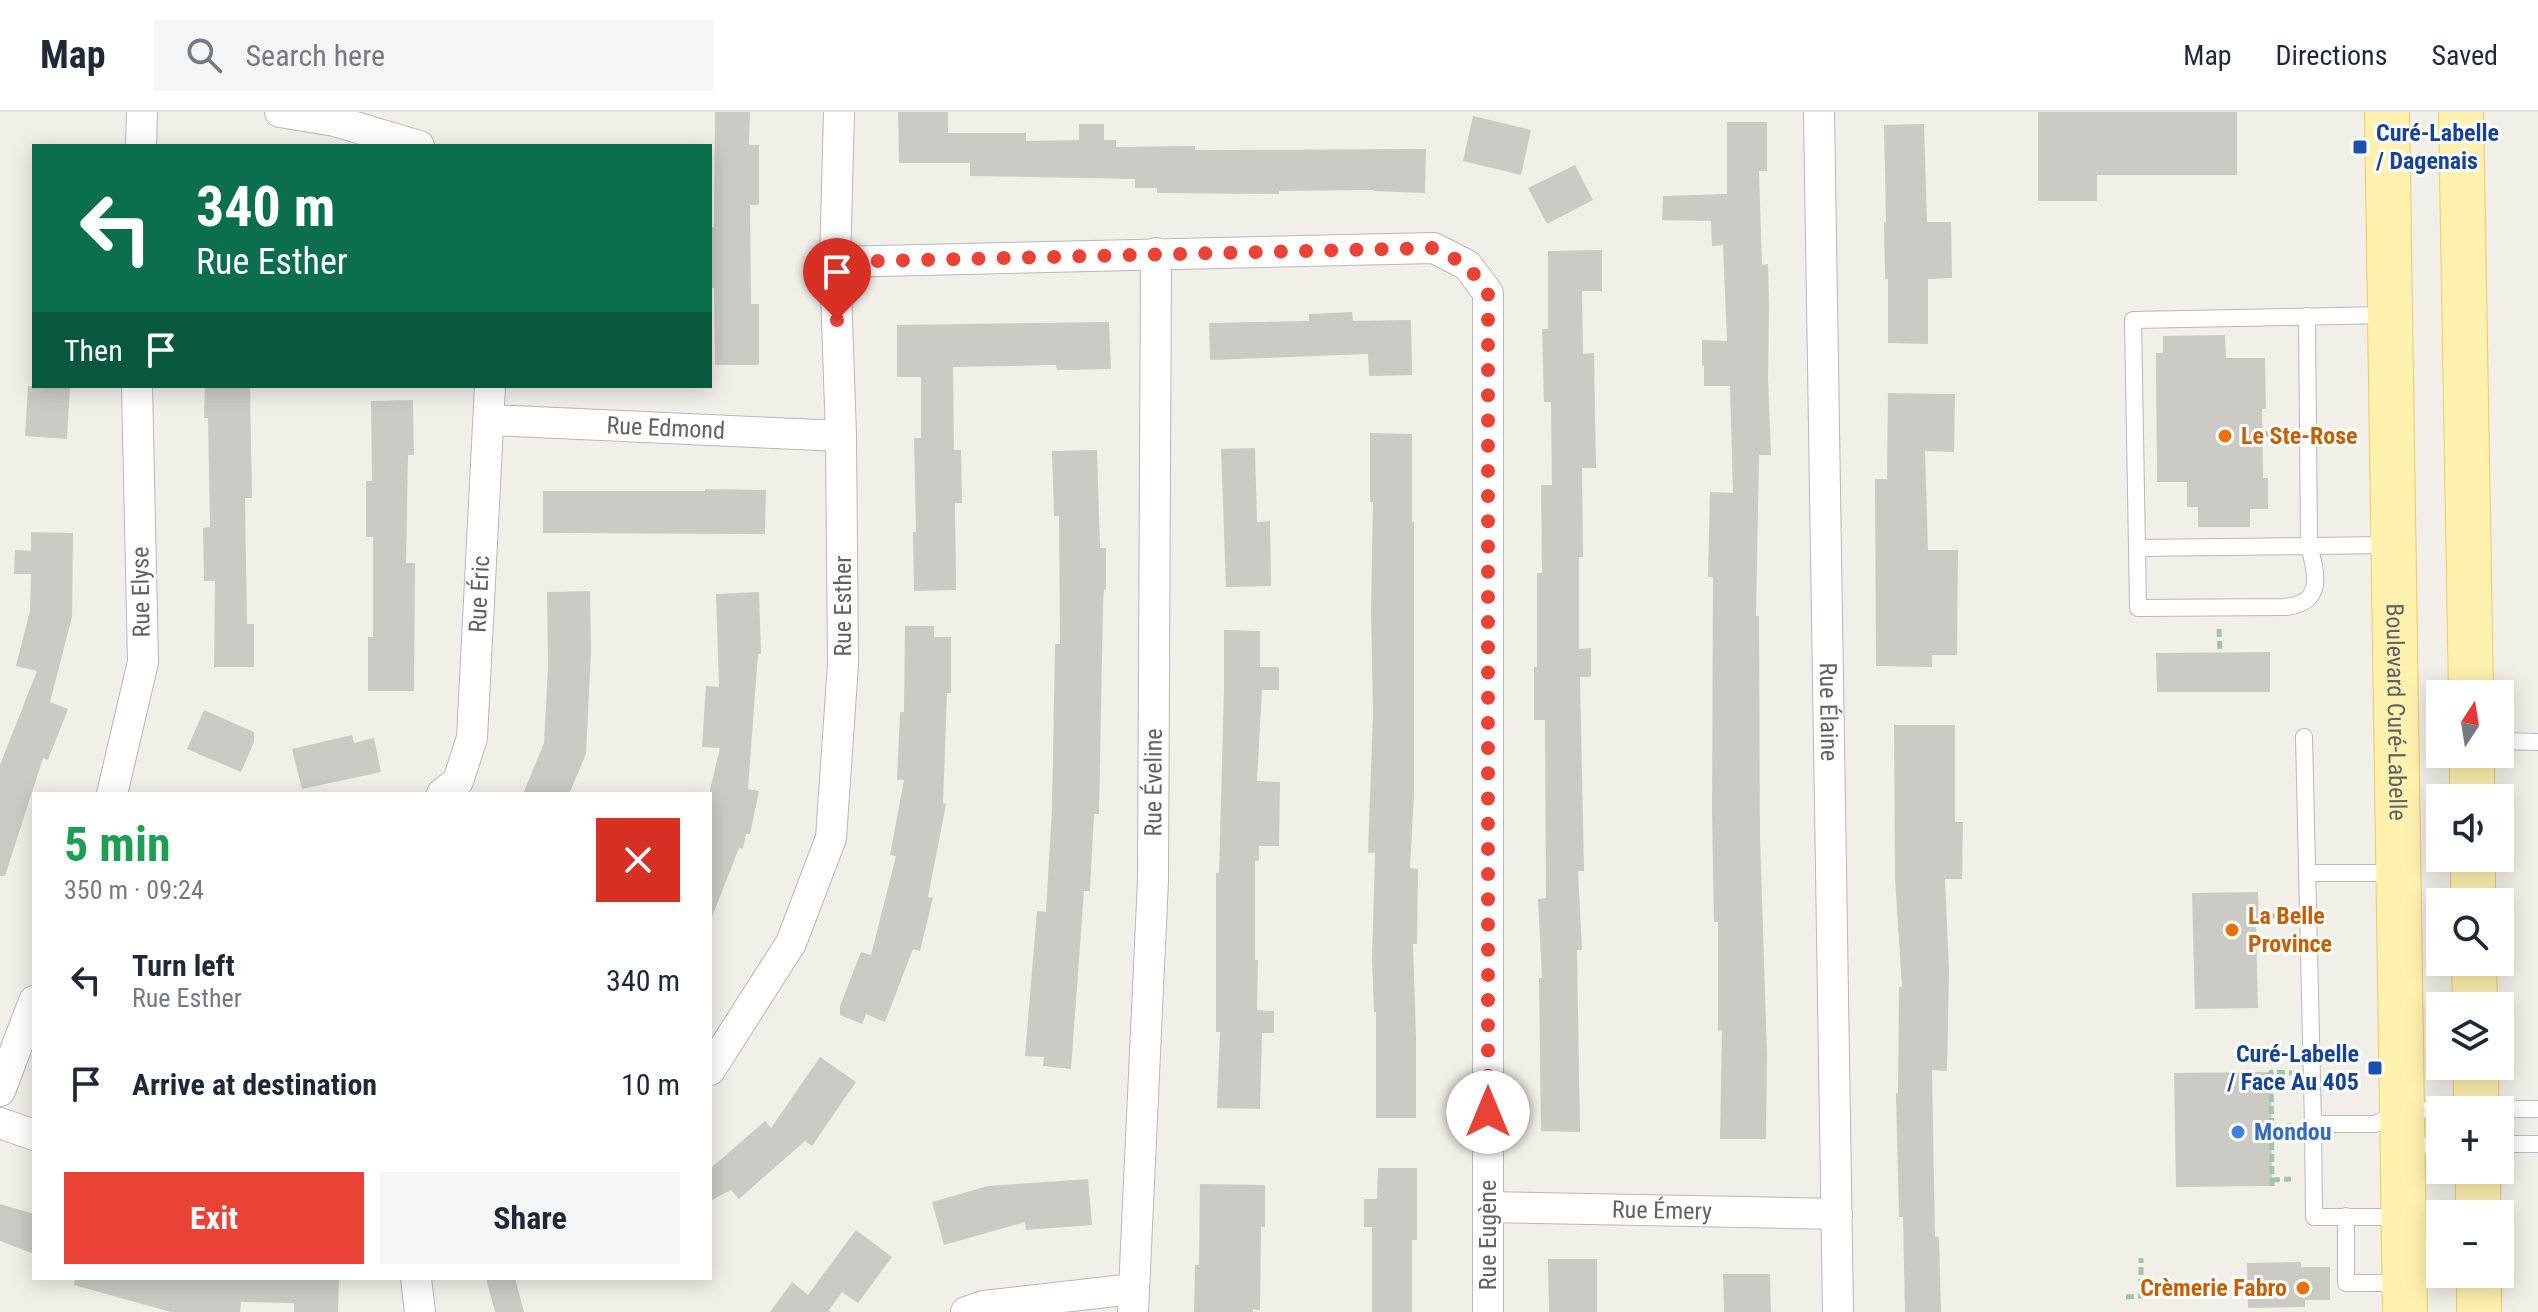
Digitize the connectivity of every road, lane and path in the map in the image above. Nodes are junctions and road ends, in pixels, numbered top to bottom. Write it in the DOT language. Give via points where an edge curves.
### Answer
graph roads {
  1 [pos="142,112"];
  2 [pos="280,112"];
  3 [pos="839,112"];
  4 [pos="1819,112"];
  5 [pos="2387,112"];
  6 [pos="2461,112"];
  7 [pos="141,144"];
  8 [pos="412,144"];
  9 [pos="1156,253"];
  10 [pos="835,262"];
  11 [pos="2390,315"];
  12 [pos="2307,316"];
  13 [pos="137,388"];
  14 [pos="490,388"];
  15 [pos="490,420"];
  16 [pos="2324,432"];
  17 [pos="2364,432"];
  18 [pos="2290,433"];
  19 [pos="2262,434"];
  20 [pos="841,436"];
  21 [pos="2393,545"];
  22 [pos="2309,546"];
  23 [pos="2137,548"];
  24 [pos="2219,622"];
  25 [pos="2220,652"];
  26 [pos="2471,680"];
  27 [pos="2304,737"];
  28 [pos="2514,741"];
  29 [pos="2538,742"];
  30 [pos="119,792"];
  31 [pos="444,792"];
  32 [pos="2307,873"];
  33 [pos="2400,873"];
  34 [pos="32,1006"];
  35 [pos="712,1067"];
  36 [pos="2271,1072"];
  37 [pos="0,1091"];
  38 [pos="2514,1109"];
  39 [pos="2538,1109"];
  40 [pos="0,1123"];
  41 [pos="2313,1124"];
  42 [pos="2426,1125"];
  43 [pos="2406,1131"];
  44 [pos="32,1134"];
  45 [pos="2514,1144"];
  46 [pos="2538,1144"];
  47 [pos="2272,1186"];
  48 [pos="1488,1207"];
  49 [pos="1837,1214"];
  50 [pos="2346,1216"];
  51 [pos="2405,1217"];
  52 [pos="2141,1258"];
  53 [pos="416,1280"];
  54 [pos="2479,1288"];
  55 [pos="2126,1297"];
  56 [pos="2405,1298"];
  57 [pos="1133,1301"];
  58 [pos="420,1312"];
  59 [pos="966,1312"];
  60 [pos="1488,1312"];
  61 [pos="1838,1312"];
  62 [pos="2479,1312"];
  1 -- 7 [label="street"];
  2 -- 8 [label="street" via="335,121"];
  3 -- 10 [label="street, Rue Esther"];
  4 -- 49 [label="street, Rue Élaine"];
  5 -- 11 [label="main road, Boulevard Curé-Labelle"];
  6 -- 26 [label="main road"];
  9 -- 10 [label="street, Rue Eugène"];
  9 -- 48 [label="street, Rue Eugène" via="1434,248 1467,265 1488,293"];
  9 -- 57 [label="street, Rue Éveline" via="1153,880"];
  10 -- 20 [label="street, Rue Esther"];
  11 -- 12 [label="lane"];
  11 -- 21 [label="main road, Boulevard Curé-Labelle"];
  12 -- 22 [label="lane"];
  12 -- 23 [label="lane" via="2133,320"];
  13 -- 30 [label="street, Rue Elyse" via="143,662"];
  14 -- 15 [label="street, Rue Éric"];
  15 -- 20 [label="street, Rue Edmond"];
  15 -- 31 [label="street, Rue Éric" via="472,738 458,781"];
  16 -- 17 [label="path"];
  18 -- 19 [label="path"];
  20 -- 35 [label="street, Rue Esther" via="843,664 831,838 791,943"];
  21 -- 22 [label="lane"];
  21 -- 33 [label="main road, Boulevard Curé-Labelle"];
  22 -- 23 [label="lane"];
  22 -- 23 [label="lane" via="2316,568 2312,597 2285,607 2138,608"];
  24 -- 25 [label="path"];
  27 -- 32 [label="lane"];
  28 -- 29 [label="lane"];
  32 -- 33 [label="lane"];
  32 -- 41 [label="lane"];
  33 -- 43 [label="main road, Boulevard Curé-Labelle"];
  34 -- 37 [label="street"];
  36 -- 47 [label="path"];
  38 -- 39 [label="lane"];
  40 -- 44 [label="street"];
  41 -- 43 [label="lane"];
  41 -- 50 [label="lane" via="2314,1217"];
  42 -- 43 [label="lane"];
  43 -- 51 [label="main road, Boulevard Curé-Labelle"];
  45 -- 46 [label="lane"];
  48 -- 49 [label="street, Rue Émery"];
  48 -- 60 [label="street, Rue Eugène"];
  49 -- 61 [label="street, Rue Élaine"];
  50 -- 51 [label="lane"];
  50 -- 56 [label="lane" via="2346,1283"];
  51 -- 56 [label="main road, Boulevard Curé-Labelle"];
  52 -- 55 [label="path" via="2141,1296"];
  53 -- 58 [label="street"];
  54 -- 62 [label="main road"];
  57 -- 59 [label="street" via="984,1306"];
}
